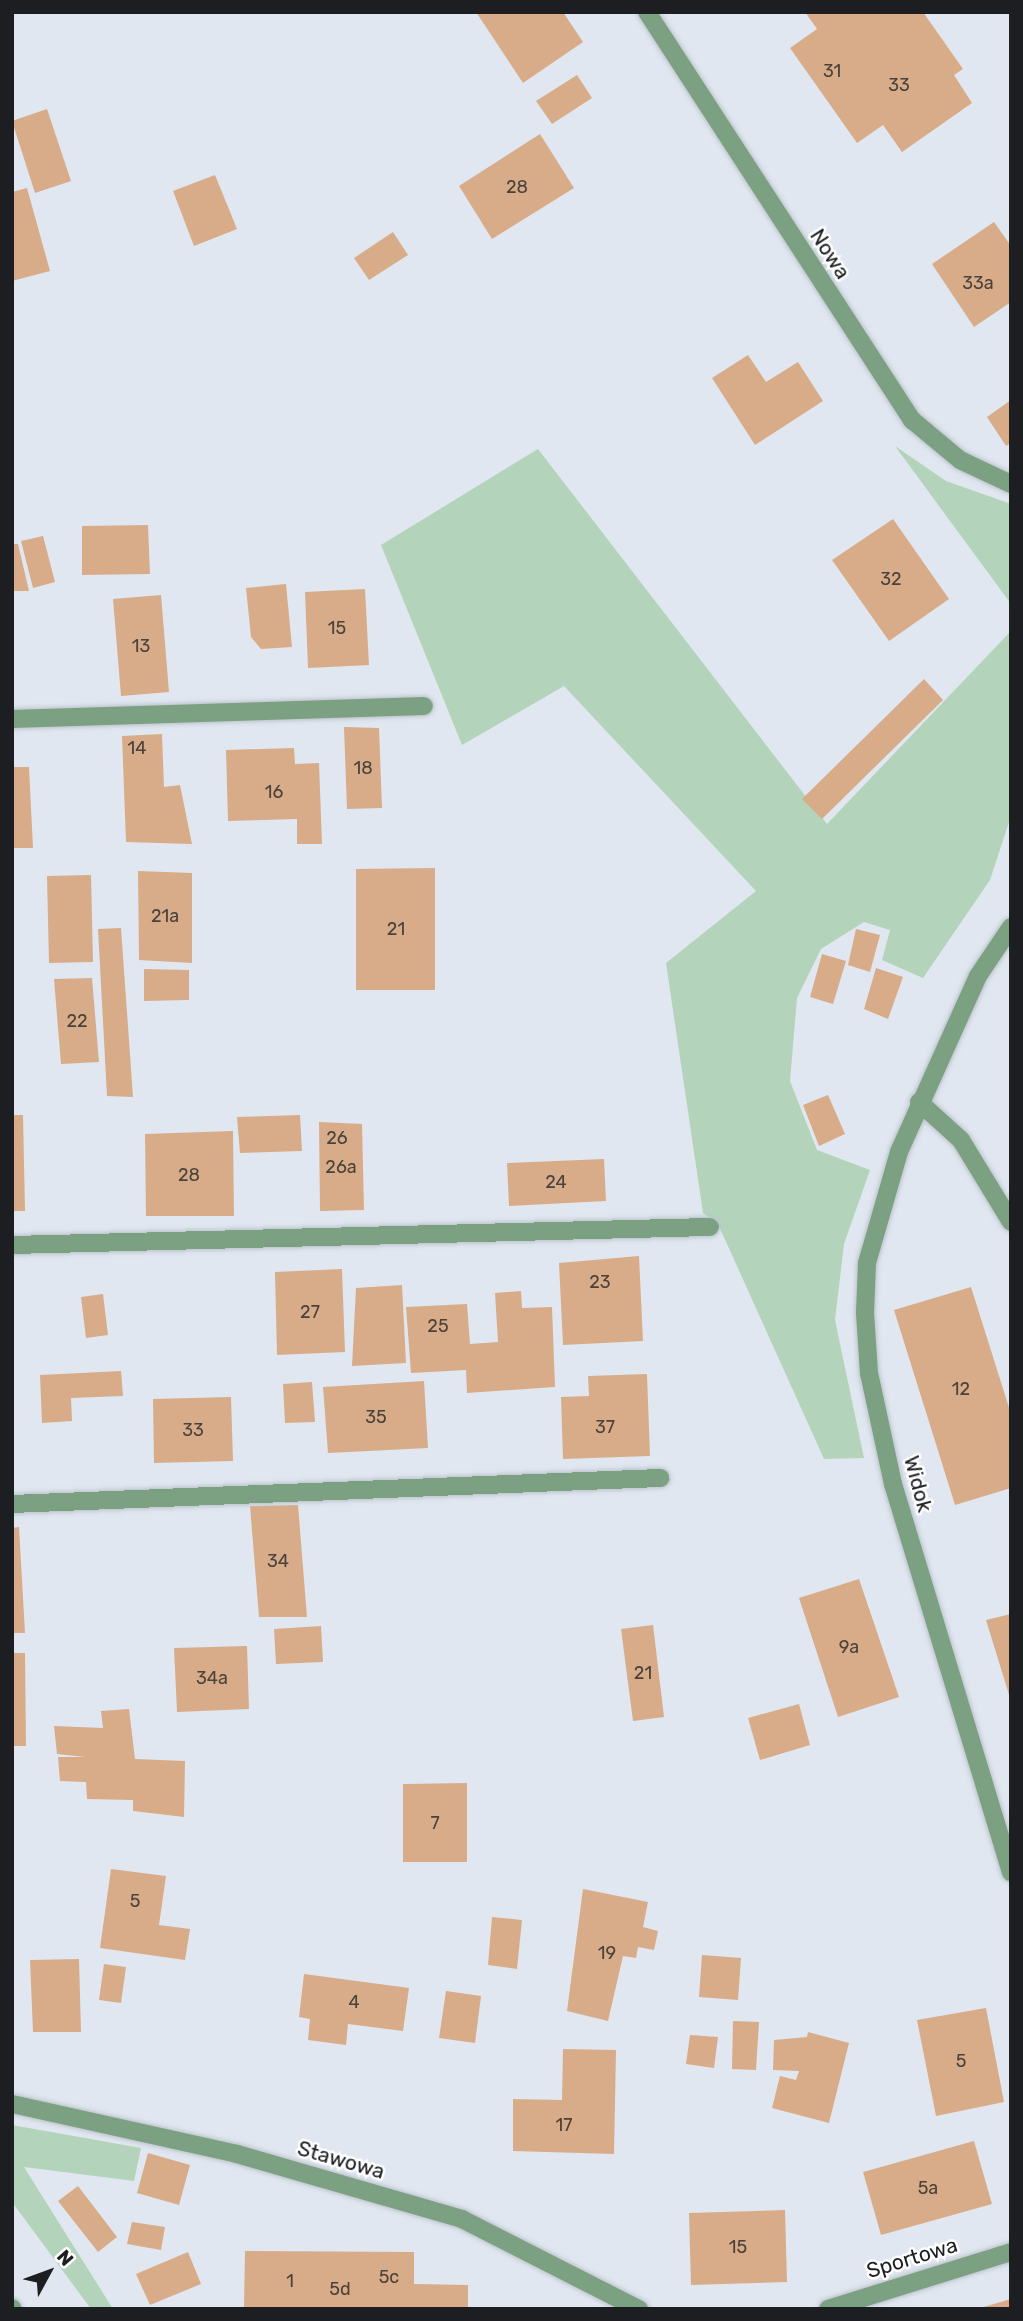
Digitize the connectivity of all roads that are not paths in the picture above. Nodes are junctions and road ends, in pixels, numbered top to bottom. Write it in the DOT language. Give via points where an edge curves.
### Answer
graph roads {
  1 [pos="647,12"];
  2 [pos="1011,484"];
  3 [pos="424,706"];
  4 [pos="12,719"];
  5 [pos="1011,927"];
  6 [pos="919,1102"];
  7 [pos="1011,1222"];
  8 [pos="710,1227"];
  9 [pos="12,1245"];
  10 [pos="660,1478"];
  11 [pos="12,1504"];
  12 [pos="1011,1872"];
  13 [pos="12,2105"];
  14 [pos="1011,2252"];
  15 [pos="639,2309"];
  16 [pos="828,2309"];
  1 -- 2 [label="street, Nowa" via="912,421 960,460"];
  3 -- 4 [label="street"];
  5 -- 6 [label="street, Widok" via="978,976"];
  6 -- 7 [label="street" via="961,1140"];
  6 -- 12 [label="street, Widok" via="880,1201 870,1251 866,1351 893,1484"];
  8 -- 9 [label="street"];
  10 -- 11 [label="street"];
  13 -- 15 [label="street, Stawowa" via="237,2154 462,2219"];
  14 -- 16 [label="street, Sportowa"];
}
